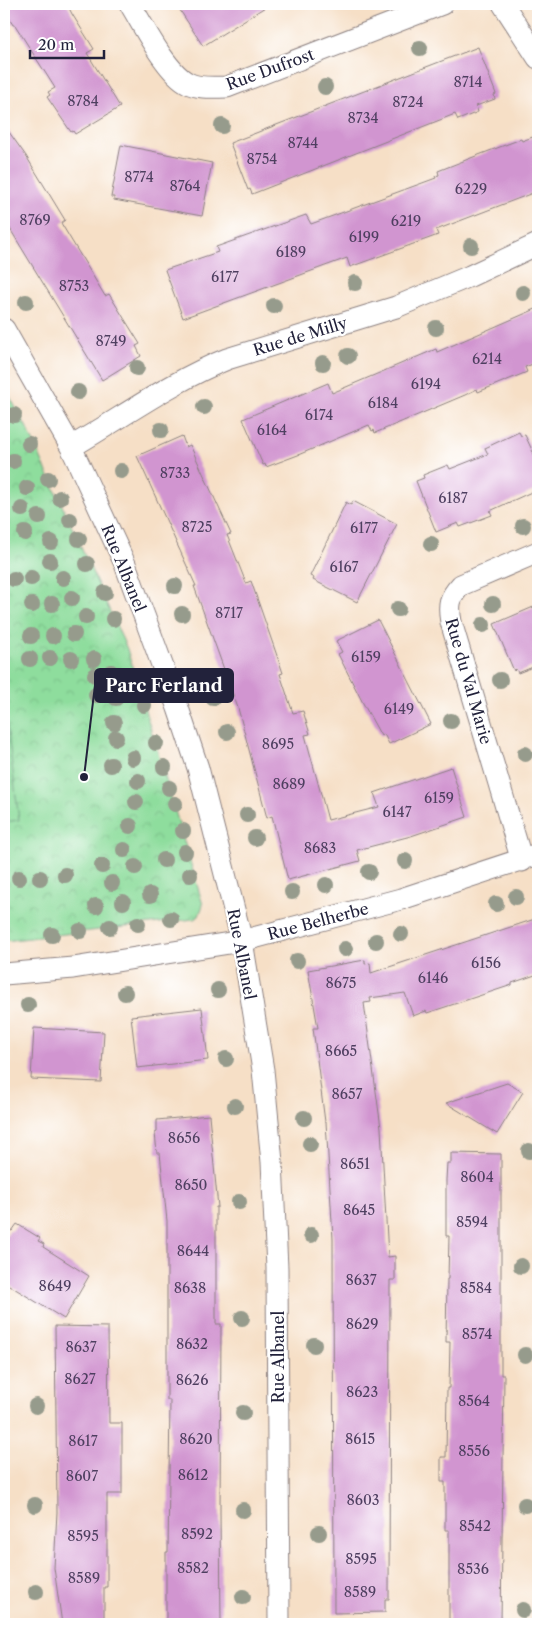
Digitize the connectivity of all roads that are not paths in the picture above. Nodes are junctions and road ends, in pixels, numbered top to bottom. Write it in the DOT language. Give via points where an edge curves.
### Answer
graph roads {
  1 [pos="130,4"];
  2 [pos="442,4"];
  3 [pos="503,4"];
  4 [pos="538,58"];
  5 [pos="538,244"];
  6 [pos="4,329"];
  7 [pos="71,446"];
  8 [pos="538,552"];
  9 [pos="530,858"];
  10 [pos="242,941"];
  11 [pos="4,974"];
  12 [pos="279,1624"];
  1 -- 2 [label="street, Rue Dufrost" via="173,72 188,83 207,87 227,87"];
  3 -- 4 [label="street"];
  5 -- 7 [label="street, Rue de Milly" via="396,307 208,367"];
  6 -- 7 [label="street, Rue Albanel"];
  7 -- 10 [label="street, Rue Albanel" via="125,564 178,708 198,768"];
  8 -- 9 [label="street, Rue du Val Marie" via="461,585 452,595 448,608"];
  9 -- 10 [label="street, Rue Belherbe" via="401,899"];
  10 -- 11 [label="street, Rue Belherbe" via="73,968"];
  10 -- 12 [label="street, Rue Albanel" via="263,1070 275,1216"];
}
